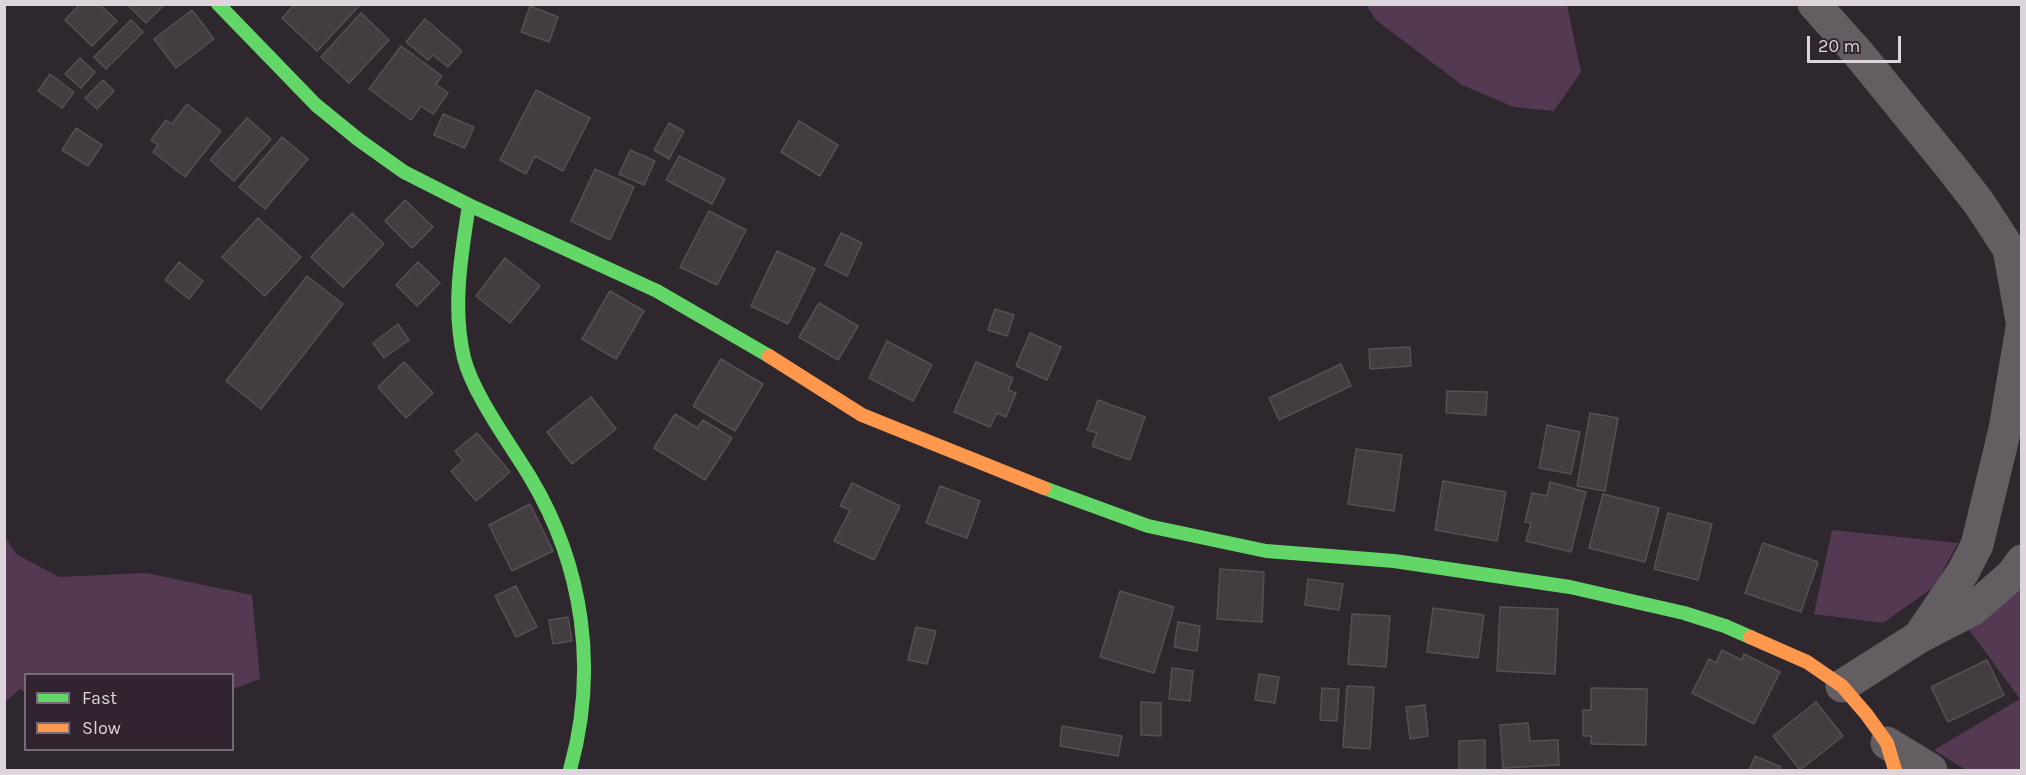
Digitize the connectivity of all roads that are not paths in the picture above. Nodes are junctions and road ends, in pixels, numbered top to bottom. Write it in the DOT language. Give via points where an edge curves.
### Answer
graph roads {
  1 [pos="218,4"];
  2 [pos="1814,4"];
  3 [pos="469,205"];
  4 [pos="2022,321"];
  5 [pos="2022,328"];
  6 [pos="2022,561"];
  7 [pos="1919,636"];
  8 [pos="1842,686"];
  9 [pos="1891,757"];
  10 [pos="570,771"];
  11 [pos="1931,771"];
  1 -- 3 [label="street" via="316,105 359,140 404,172"];
  2 -- 4 [label="street" via="1979,203 2009,249"];
  3 -- 8 [label="street" via="657,291 862,415 1148,526 1266,550 1394,561 1570,587 1673,610 1766,643 1807,662"];
  3 -- 10 [label="street" via="457,301 464,360 558,533 579,607 586,686"];
  5 -- 7 [label="street" via="2005,429 1977,544 1963,572"];
  6 -- 7 [label="street" via="2012,575 1973,609"];
  7 -- 8 [label="street"];
  8 -- 9 [label="street" via="1867,715"];
  9 -- 11 [label="street"];
}
